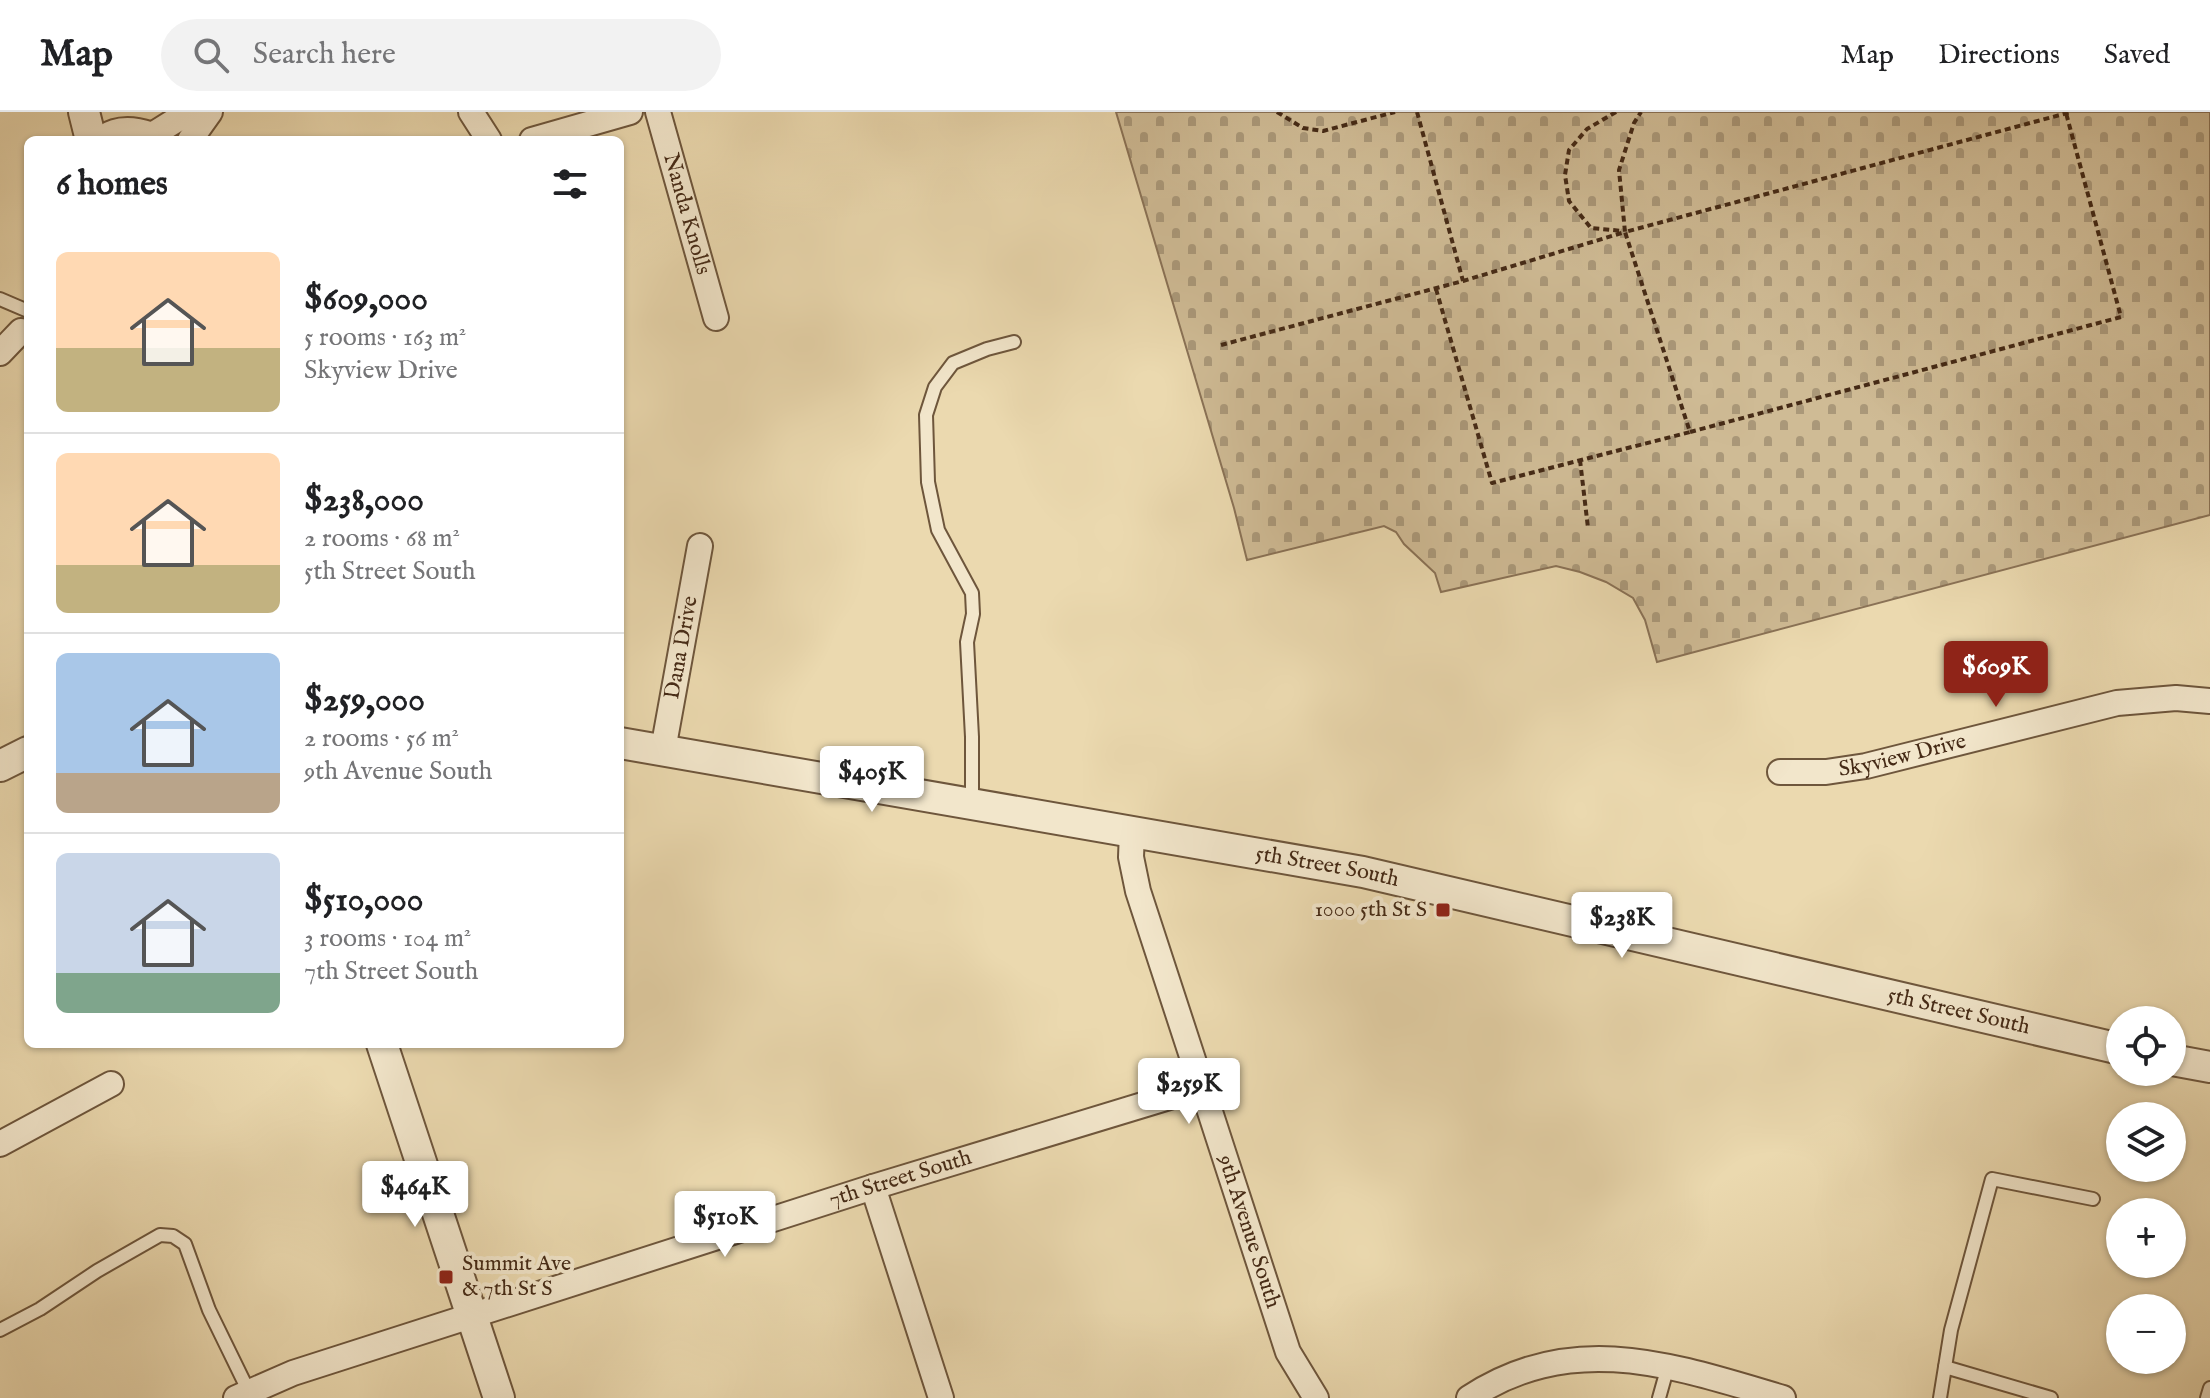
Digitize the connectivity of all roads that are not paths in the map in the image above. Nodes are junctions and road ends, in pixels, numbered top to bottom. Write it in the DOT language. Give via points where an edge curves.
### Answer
graph roads {
  1 [pos="84,112"];
  2 [pos="189,112"];
  3 [pos="210,112"];
  4 [pos="471,112"];
  5 [pos="630,112"];
  6 [pos="658,112"];
  7 [pos="138,131"];
  8 [pos="90,136"];
  9 [pos="111,136"];
  10 [pos="193,136"];
  11 [pos="486,136"];
  12 [pos="546,136"];
  13 [pos="0,299"];
  14 [pos="716,318"];
  15 [pos="24,321"];
  16 [pos="24,325"];
  17 [pos="1014,342"];
  18 [pos="0,353"];
  19 [pos="700,546"];
  20 [pos="2210,701"];
  21 [pos="624,744"];
  22 [pos="663,750"];
  23 [pos="24,754"];
  24 [pos="0,766"];
  25 [pos="1780,772"];
  26 [pos="972,804"];
  27 [pos="1132,832"];
  28 [pos="2106,1046"];
  29 [pos="383,1048"];
  30 [pos="2186,1063"];
  31 [pos="2210,1067"];
  32 [pos="111,1084"];
  33 [pos="1202,1087"];
  34 [pos="0,1144"];
  35 [pos="873,1187"];
  36 [pos="2093,1199"];
  37 [pos="472,1315"];
  38 [pos="0,1330"];
  39 [pos="1668,1366"];
  40 [pos="1945,1367"];
  41 [pos="2210,1388"];
  42 [pos="242,1395"];
  43 [pos="499,1398"];
  44 [pos="941,1398"];
  45 [pos="1316,1398"];
  46 [pos="1469,1398"];
  47 [pos="1659,1398"];
  48 [pos="1783,1398"];
  49 [pos="1940,1398"];
  50 [pos="2051,1398"];
  51 [pos="2207,1398"];
  1 -- 8 [label="street"];
  2 -- 7 [label="street"];
  3 -- 10 [label="street"];
  4 -- 11 [label="street"];
  5 -- 12 [label="street"];
  6 -- 14 [label="street, Nanda Knolls"];
  7 -- 9 [label="street"];
  13 -- 15 [label="lane"];
  16 -- 18 [label="street"];
  17 -- 26 [label="lane" via="953,363 935,387 926,415 928,482 938,530 972,593 967,642"];
  19 -- 22 [label="street, Dana Drive"];
  20 -- 25 [label="street, Skyview Drive" via="2117,703 1866,766"];
  21 -- 22 [label="street, 5th Street South"];
  22 -- 26 [label="street, 5th Street South"];
  23 -- 24 [label="street"];
  26 -- 27 [label="street, 5th Street South"];
  27 -- 28 [label="street, 5th Street South" via="1363,872"];
  27 -- 33 [label="street, 9th Avenue South" via="1138,891"];
  29 -- 37 [label="street"];
  30 -- 31 [label="street"];
  32 -- 34 [label="street"];
  33 -- 35 [label="street, 7th Street South"];
  33 -- 45 [label="street, 9th Avenue South" via="1288,1352"];
  35 -- 37 [label="street, 7th Street South"];
  35 -- 44 [label="street"];
  36 -- 40 [label="lane" via="1992,1179"];
  37 -- 42 [label="street, 7th Street South" via="293,1373"];
  37 -- 43 [label="street"];
  38 -- 42 [label="lane" via="160,1235 173,1236 185,1244"];
  39 -- 46 [label="street" via="1575,1359 1531,1369"];
  39 -- 47 [label="lane"];
  39 -- 48 [label="street"];
  40 -- 49 [label="lane"];
  40 -- 50 [label="lane"];
  41 -- 51 [label="lane"];
}
